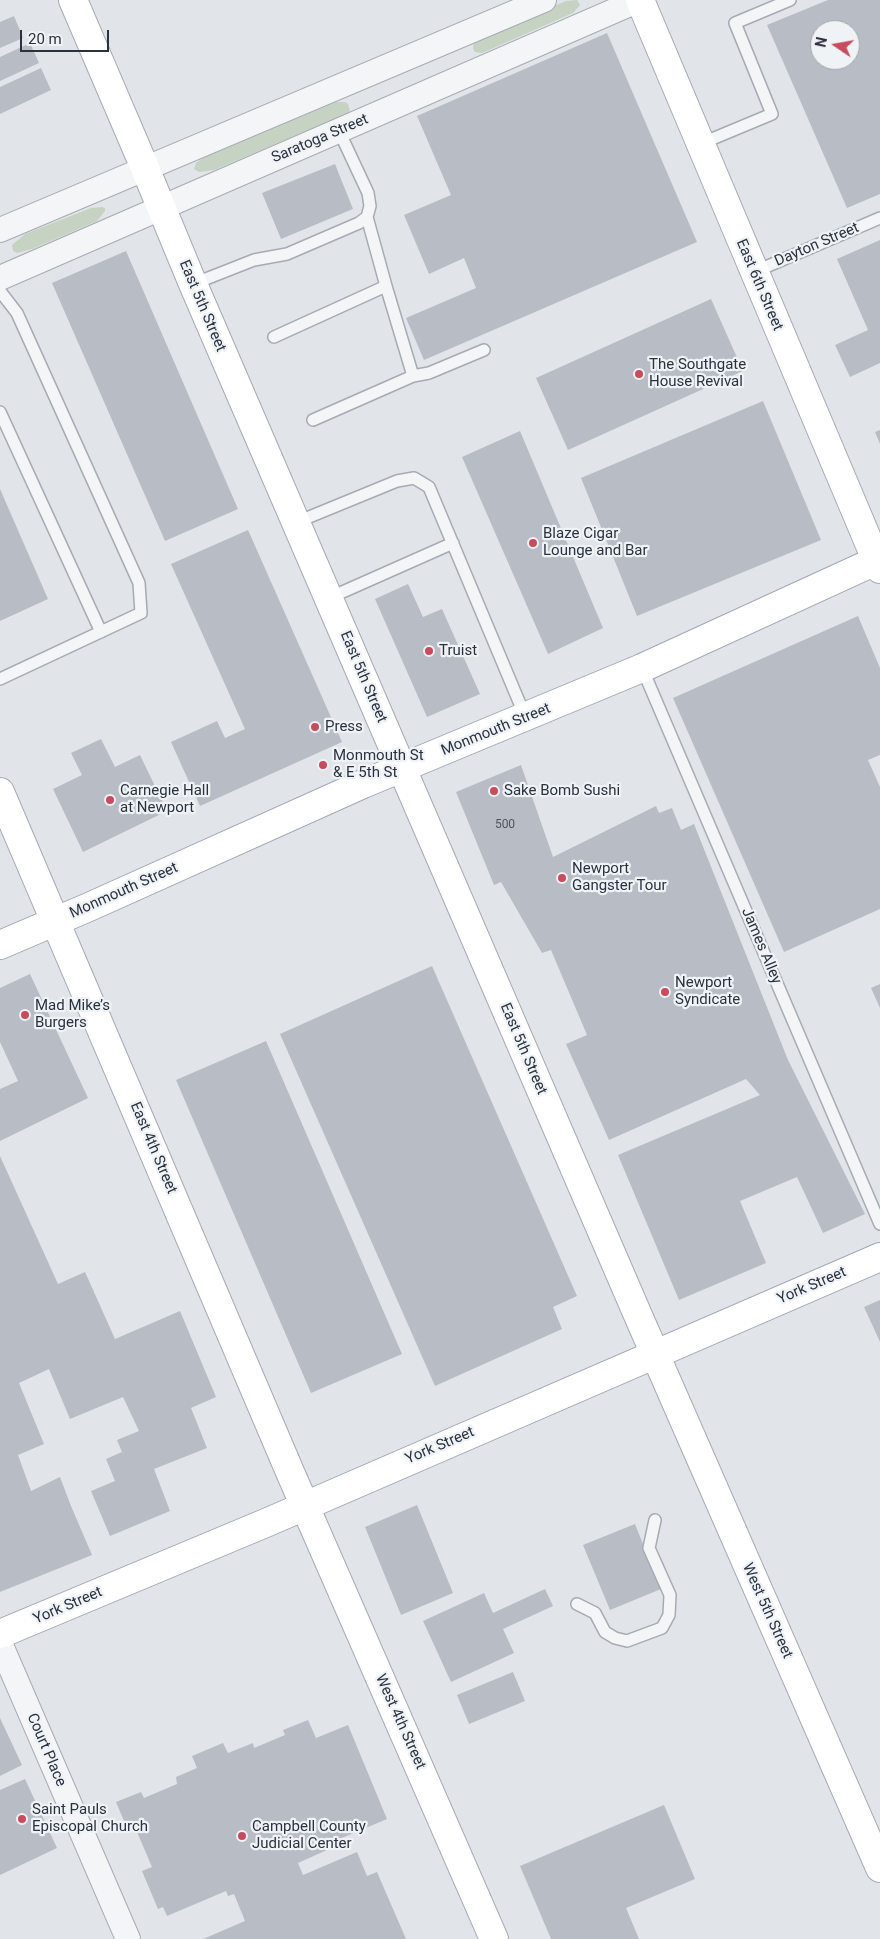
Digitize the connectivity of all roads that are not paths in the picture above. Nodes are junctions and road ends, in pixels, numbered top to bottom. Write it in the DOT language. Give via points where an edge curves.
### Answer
graph roads {
  1 [pos="73,0"];
  2 [pos="544,0"];
  3 [pos="639,0"];
  4 [pos="790,0"];
  5 [pos="339,131"];
  6 [pos="700,144"];
  7 [pos="145,168"];
  8 [pos="161,208"];
  9 [pos="367,217"];
  10 [pos="880,218"];
  11 [pos="0,230"];
  12 [pos="754,272"];
  13 [pos="0,278"];
  14 [pos="193,284"];
  15 [pos="386,286"];
  16 [pos="0,291"];
  17 [pos="274,337"];
  18 [pos="484,350"];
  19 [pos="413,376"];
  20 [pos="0,412"];
  21 [pos="313,420"];
  22 [pos="297,522"];
  23 [pos="453,543"];
  24 [pos="879,563"];
  25 [pos="329,598"];
  26 [pos="101,632"];
  27 [pos="642,668"];
  28 [pos="0,679"];
  29 [pos="526,718"];
  30 [pos="402,768"];
  31 [pos="0,792"];
  32 [pos="56,921"];
  33 [pos="0,945"];
  34 [pos="880,1224"];
  35 [pos="880,1257"];
  36 [pos="655,1354"];
  37 [pos="305,1505"];
  38 [pos="655,1520"];
  39 [pos="577,1604"];
  40 [pos="0,1634"];
  41 [pos="0,1643"];
  42 [pos="880,1868"];
  43 [pos="128,1939"];
  44 [pos="494,1939"];
  1 -- 7 [label="street, East 5th Street"];
  2 -- 7 [label="street"];
  3 -- 5 [label="street, Saratoga Street"];
  3 -- 6 [label="street, East 6th Street"];
  4 -- 6 [label="lane" via="735,23 772,114"];
  5 -- 8 [label="street, Saratoga Street"];
  5 -- 9 [label="lane" via="368,193 370,206"];
  6 -- 12 [label="street, East 6th Street"];
  7 -- 8 [label="street, East 5th Street"];
  7 -- 11 [label="street"];
  8 -- 13 [label="street, Saratoga Street"];
  8 -- 14 [label="street, East 5th Street"];
  9 -- 14 [label="lane" via="287,254 254,260"];
  9 -- 15 [label="lane"];
  10 -- 12 [label="lane, Dayton Street"];
  12 -- 24 [label="street, East 6th Street"];
  14 -- 22 [label="street, East 5th Street"];
  15 -- 17 [label="lane"];
  15 -- 19 [label="lane"];
  16 -- 26 [label="lane" via="17,313 139,583 141,613"];
  18 -- 19 [label="lane" via="429,373"];
  19 -- 21 [label="lane"];
  20 -- 26 [label="lane"];
  22 -- 23 [label="lane" via="397,481 414,478 429,487"];
  22 -- 25 [label="street, East 5th Street"];
  23 -- 25 [label="lane"];
  23 -- 29 [label="lane"];
  24 -- 27 [label="street, Monmouth Street"];
  25 -- 30 [label="street, East 5th Street"];
  26 -- 28 [label="lane"];
  27 -- 29 [label="street, Monmouth Street"];
  27 -- 34 [label="lane, James Alley"];
  29 -- 30 [label="street, Monmouth Street"];
  30 -- 32 [label="street, Monmouth Street"];
  30 -- 36 [label="street, East 5th Street"];
  31 -- 32 [label="street, East 4th Street"];
  32 -- 33 [label="street, Monmouth Street"];
  32 -- 37 [label="street, East 4th Street"];
  35 -- 36 [label="street, York Street"];
  36 -- 37 [label="street, York Street"];
  36 -- 42 [label="street, West 5th Street"];
  37 -- 40 [label="street, York Street"];
  37 -- 44 [label="street, West 4th Street"];
  38 -- 39 [label="lane" via="649,1548 670,1595 669,1615 662,1628 627,1641 614,1638 605,1632 595,1613"];
  41 -- 43 [label="street, Court Place"];
}
